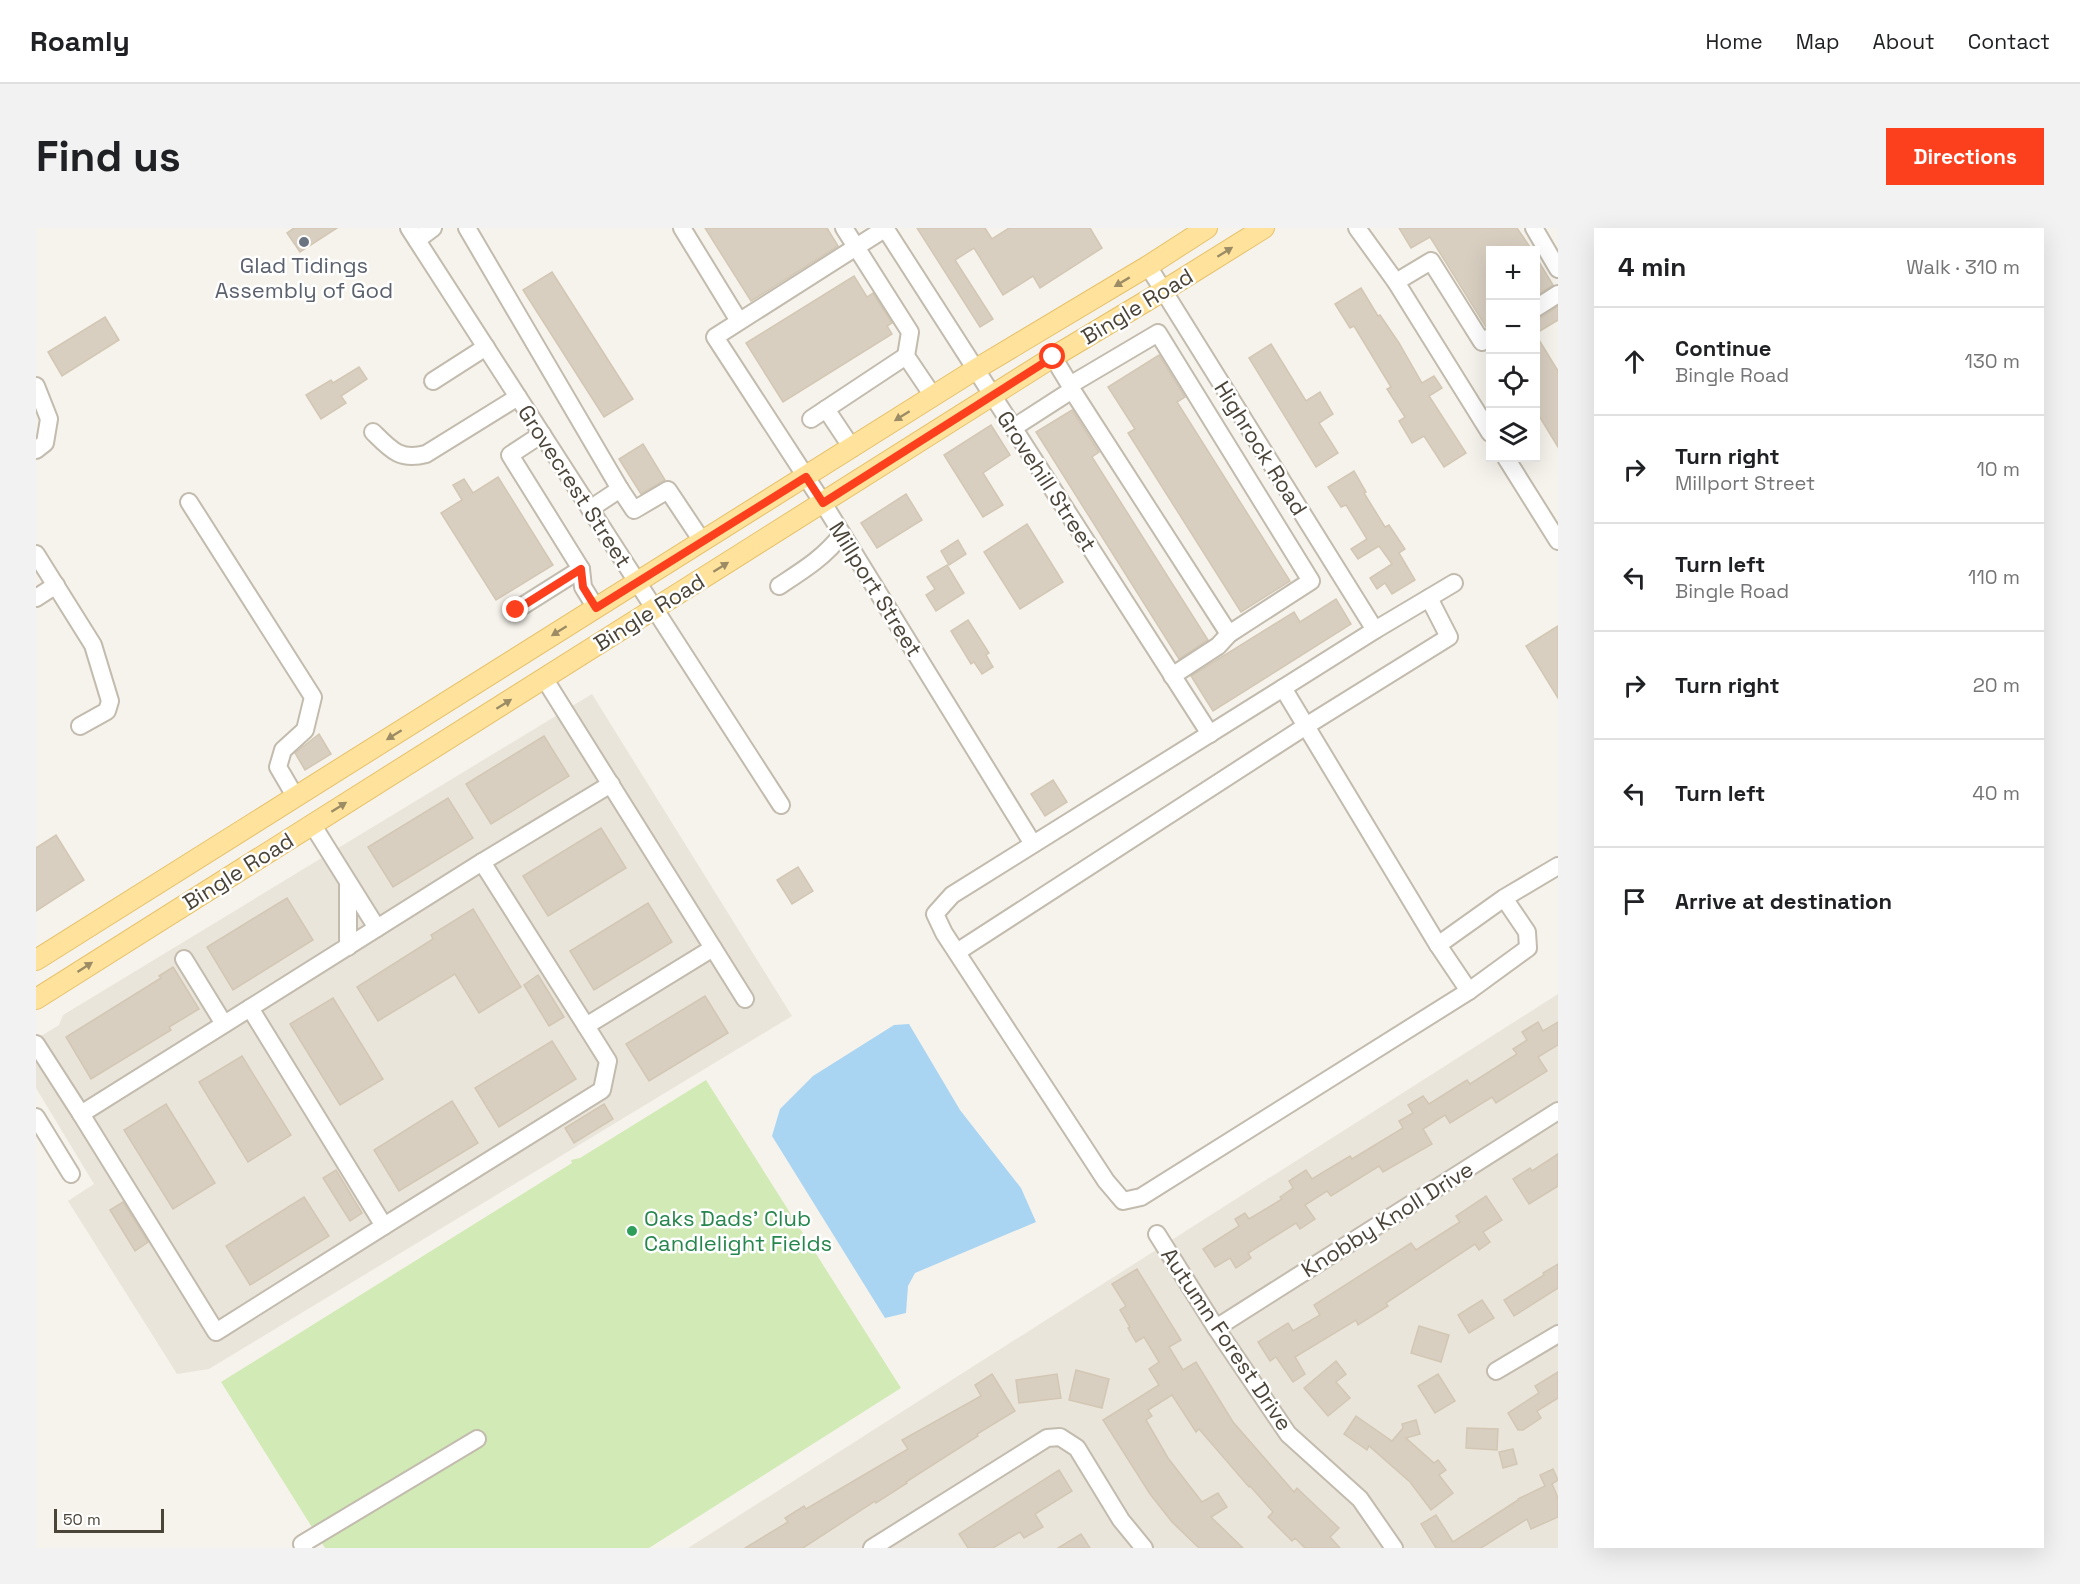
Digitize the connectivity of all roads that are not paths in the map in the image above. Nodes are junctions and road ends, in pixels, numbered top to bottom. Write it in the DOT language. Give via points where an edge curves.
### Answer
graph roads {
  1 [pos="433,228"];
  2 [pos="467,228"];
  3 [pos="682,228"];
  4 [pos="844,228"];
  5 [pos="885,228"];
  6 [pos="1207,228"];
  7 [pos="1264,228"];
  8 [pos="1358,228"];
  9 [pos="1534,228"];
  10 [pos="413,234"];
  11 [pos="857,248"];
  12 [pos="1148,267"];
  13 [pos="1558,269"];
  14 [pos="1396,282"];
  15 [pos="1163,291"];
  16 [pos="1558,294"];
  17 [pos="1540,305"];
  18 [pos="739,321"];
  19 [pos="1486,340"];
  20 [pos="486,347"];
  21 [pos="906,356"];
  22 [pos="1053,357"];
  23 [pos="976,369"];
  24 [pos="434,381"];
  25 [pos="36,386"];
  26 [pos="1071,387"];
  27 [pos="992,395"];
  28 [pos="933,396"];
  29 [pos="518,397"];
  30 [pos="826,409"];
  31 [pos="811,419"];
  32 [pos="1486,425"];
  33 [pos="1013,428"];
  34 [pos="374,432"];
  35 [pos="542,434"];
  36 [pos="41,446"];
  37 [pos="852,448"];
  38 [pos="1509,462"];
  39 [pos="1271,464"];
  40 [pos="806,477"];
  41 [pos="1248,477"];
  42 [pos="620,489"];
  43 [pos="189,502"];
  44 [pos="823,503"];
  45 [pos="590,509"];
  46 [pos="842,534"];
  47 [pos="702,541"];
  48 [pos="1558,541"];
  49 [pos="36,554"];
  50 [pos="1334,564"];
  51 [pos="581,569"];
  52 [pos="1311,581"];
  53 [pos="637,582"];
  54 [pos="1454,583"];
  55 [pos="56,585"];
  56 [pos="779,586"];
  57 [pos="36,598"];
  58 [pos="1429,598"];
  59 [pos="596,608"];
  60 [pos="654,609"];
  61 [pos="516,610"];
  62 [pos="1375,630"];
  63 [pos="1229,634"];
  64 [pos="1172,676"];
  65 [pos="544,678"];
  66 [pos="1283,688"];
  67 [pos="80,726"];
  68 [pos="1306,726"];
  69 [pos="1210,734"];
  70 [pos="610,784"];
  71 [pos="295,796"];
  72 [pos="781,805"];
  73 [pos="312,824"];
  74 [pos="1033,844"];
  75 [pos="482,862"];
  76 [pos="1558,866"];
  77 [pos="348,882"];
  78 [pos="1504,898"];
  79 [pos="377,928"];
  80 [pos="1437,945"];
  81 [pos="348,947"];
  82 [pos="713,948"];
  83 [pos="957,952"];
  84 [pos="184,959"];
  85 [pos="36,960"];
  86 [pos="1469,991"];
  87 [pos="36,999"];
  88 [pos="745,999"];
  89 [pos="250,1008"];
  90 [pos="224,1024"];
  91 [pos="586,1026"];
  92 [pos="36,1044"];
  93 [pos="1558,1111"];
  94 [pos="81,1114"];
  95 [pos="36,1118"];
  96 [pos="71,1174"];
  97 [pos="384,1226"];
  98 [pos="1157,1234"];
  99 [pos="1216,1328"];
  100 [pos="1558,1334"];
  101 [pos="1496,1371"];
  102 [pos="477,1439"];
  103 [pos="304,1548"];
  104 [pos="872,1548"];
  105 [pos="1144,1548"];
  106 [pos="1394,1548"];
  1 -- 10 [label="street"];
  2 -- 42 [label="street"];
  3 -- 18 [label="street"];
  4 -- 11 [label="street"];
  5 -- 11 [label="street"];
  5 -- 23 [label="street, Grovehill Street"];
  6 -- 12 [label="main road, Bingle Road"];
  15 -- 7 [label="main road, Bingle Road, one-way"];
  8 -- 14 [label="street"];
  9 -- 13 [label="street"];
  10 -- 20 [label="street, Grovecrest Street"];
  11 -- 18 [label="street"];
  11 -- 21 [label="street" via="910,332"];
  12 -- 15 [label="street, Highrock Road"];
  12 -- 23 [label="main road, Bingle Road, one-way"];
  14 -- 19 [label="street" via="1431,261 1482,342"];
  14 -- 32 [label="street"];
  15 -- 22 [label="main road, Bingle Road"];
  15 -- 39 [label="street, Highrock Road"];
  16 -- 17 [label="street"];
  18 -- 40 [label="street, Millport Street" via="715,337"];
  20 -- 24 [label="street"];
  20 -- 29 [label="street, Grovecrest Street"];
  21 -- 28 [label="street"];
  21 -- 30 [label="street"];
  22 -- 26 [label="street"];
  22 -- 27 [label="main road, Bingle Road"];
  23 -- 27 [label="street, Grovehill Street"];
  23 -- 28 [label="main road, Bingle Road"];
  25 -- 36 [label="street" via="49,419"];
  26 -- 33 [label="street"];
  26 -- 41 [label="street" via="1158,333"];
  26 -- 63 [label="street"];
  27 -- 33 [label="street, Grovehill Street"];
  27 -- 44 [label="main road, Bingle Road"];
  28 -- 37 [label="main road, Bingle Road, one-way"];
  29 -- 34 [label="street" via="415,457 390,448"];
  29 -- 35 [label="street, Grovecrest Street"];
  30 -- 31 [label="street"];
  30 -- 37 [label="street"];
  33 -- 64 [label="street, Grovehill Street"];
  35 -- 45 [label="street, Grovecrest Street"];
  35 -- 51 [label="street" via="510,455"];
  37 -- 40 [label="main road, Bingle Road"];
  38 -- 48 [label="street"];
  39 -- 41 [label="street"];
  39 -- 50 [label="street, Highrock Road"];
  40 -- 44 [label="street, Millport Street"];
  40 -- 47 [label="main road, Bingle Road"];
  41 -- 52 [label="street"];
  42 -- 45 [label="street"];
  42 -- 47 [label="street" via="634,510 668,490"];
  43 -- 71 [label="street" via="314,697 305,730 283,750 278,767"];
  44 -- 46 [label="street, Millport Street"];
  60 -- 44 [label="main road, Bingle Road, one-way"];
  45 -- 53 [label="street, Grovecrest Street"];
  46 -- 56 [label="street" via="817,560"];
  46 -- 74 [label="street, Millport Street"];
  47 -- 53 [label="main road, Bingle Road"];
  49 -- 55 [label="street"];
  50 -- 52 [label="street"];
  50 -- 62 [label="street, Highrock Road"];
  51 -- 59 [label="street" via="583,587"];
  51 -- 61 [label="street"];
  52 -- 63 [label="street"];
  53 -- 59 [label="main road, Bingle Road"];
  53 -- 60 [label="street, Grovecrest Street"];
  54 -- 58 [label="street"];
  55 -- 57 [label="street"];
  55 -- 67 [label="street" via="93,645 110,700 107,711"];
  58 -- 62 [label="street"];
  58 -- 68 [label="street" via="1449,637"];
  59 -- 71 [label="main road, Bingle Road, one-way"];
  60 -- 65 [label="main road, Bingle Road"];
  60 -- 72 [label="street, Grovecrest Street"];
  62 -- 66 [label="street"];
  63 -- 64 [label="street" via="1218,646"];
  64 -- 69 [label="street, Grovehill Street"];
  65 -- 70 [label="street"];
  73 -- 65 [label="main road, Bingle Road, one-way"];
  66 -- 68 [label="street"];
  66 -- 69 [label="street"];
  68 -- 80 [label="street"];
  68 -- 83 [label="street"];
  69 -- 74 [label="street"];
  70 -- 75 [label="street"];
  70 -- 82 [label="street"];
  71 -- 73 [label="main road"];
  71 -- 85 [label="main road, Bingle Road"];
  73 -- 77 [label="street"];
  87 -- 73 [label="main road, Bingle Road, one-way"];
  74 -- 83 [label="street" via="952,895 935,914"];
  75 -- 79 [label="street"];
  75 -- 91 [label="street"];
  76 -- 78 [label="street"];
  77 -- 79 [label="street"];
  77 -- 81 [label="street"];
  78 -- 80 [label="street"];
  78 -- 86 [label="street" via="1527,932 1528,948"];
  79 -- 81 [label="street"];
  80 -- 86 [label="street"];
  81 -- 89 [label="street"];
  82 -- 88 [label="street"];
  82 -- 91 [label="street"];
  83 -- 86 [label="street" via="1106,1181 1123,1201 1142,1197"];
  84 -- 90 [label="street"];
  89 -- 90 [label="street"];
  89 -- 97 [label="street"];
  90 -- 94 [label="street"];
  91 -- 97 [label="street" via="608,1061 602,1090"];
  92 -- 94 [label="street"];
  93 -- 99 [label="street, Knobby Knoll Drive"];
  94 -- 97 [label="street" via="216,1332"];
  95 -- 96 [label="street"];
  98 -- 99 [label="street, Autumn Forest Drive"];
  99 -- 106 [label="street, Autumn Forest Drive" via="1288,1434 1360,1499"];
  100 -- 101 [label="street"];
  102 -- 103 [label="street" via="302,1544"];
  104 -- 105 [label="street" via="1047,1438 1060,1437 1077,1448 1121,1520"];
}
